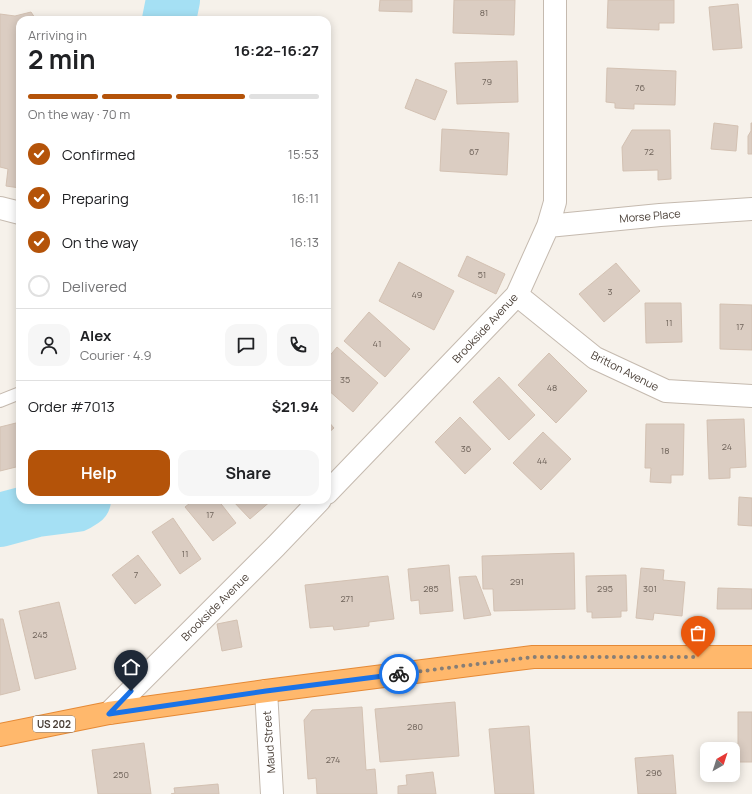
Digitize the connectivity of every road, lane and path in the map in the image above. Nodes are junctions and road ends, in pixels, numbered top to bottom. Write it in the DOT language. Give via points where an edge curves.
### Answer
graph roads {
  1 [pos="555,0"];
  2 [pos="0,208"];
  3 [pos="752,209"];
  4 [pos="16,212"];
  5 [pos="548,226"];
  6 [pos="517,296"];
  7 [pos="16,395"];
  8 [pos="752,396"];
  9 [pos="0,401"];
  10 [pos="331,489"];
  11 [pos="316,504"];
  12 [pos="752,657"];
  13 [pos="266,691"];
  14 [pos="109,714"];
  15 [pos="0,735"];
  16 [pos="272,794"];
  1 -- 5 [label="street, Brookside Avenue" via="555,202"];
  2 -- 4 [label="street"];
  3 -- 5 [label="street, Morse Place"];
  5 -- 6 [label="street, Brookside Avenue"];
  6 -- 8 [label="street, Britton Avenue" via="595,358 666,391"];
  6 -- 10 [label="street, Brookside Avenue"];
  7 -- 9 [label="lane"];
  11 -- 14 [label="street, Brookside Avenue"];
  12 -- 13 [label="highway, US 202" via="533,657"];
  13 -- 14 [label="highway, US 202"];
  13 -- 16 [label="street, Maud Street"];
  14 -- 15 [label="highway, US 202"];
}
